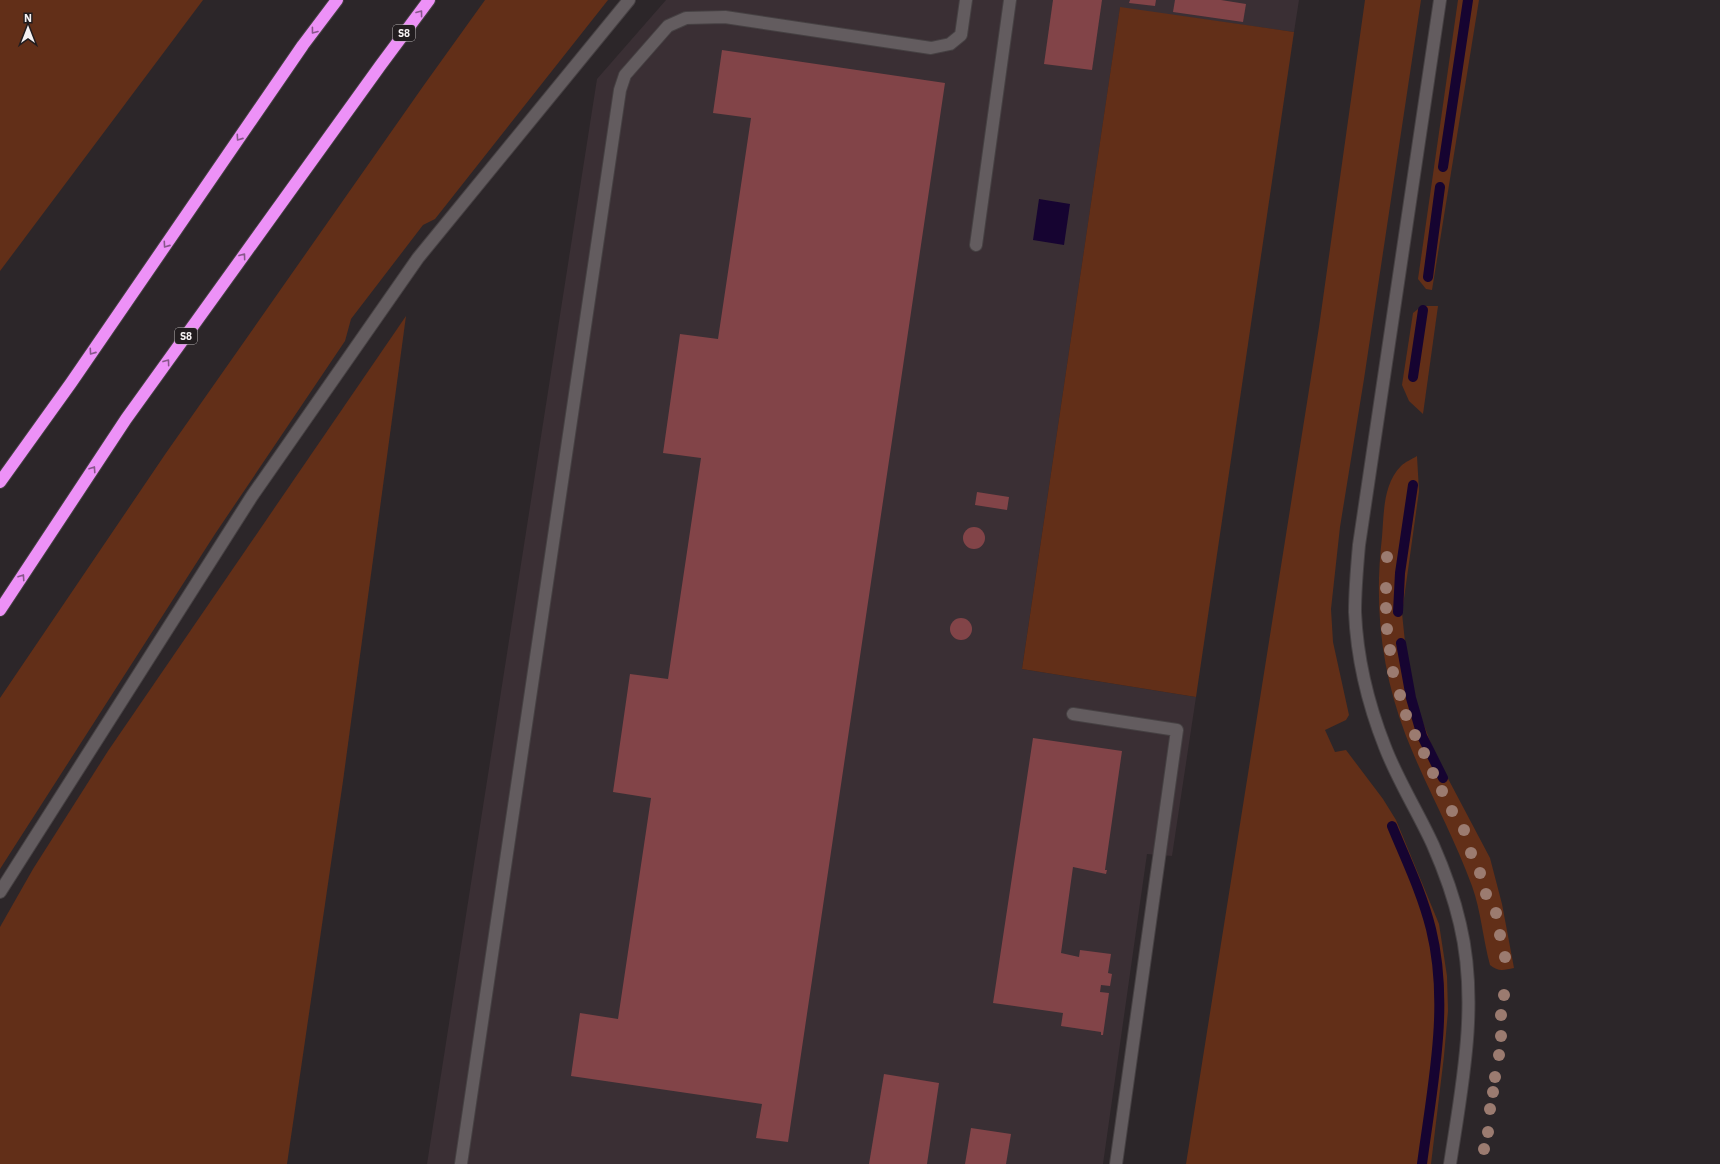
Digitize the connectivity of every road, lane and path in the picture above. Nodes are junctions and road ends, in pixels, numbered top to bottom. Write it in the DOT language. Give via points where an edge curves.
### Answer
graph roads {
  1 [pos="337,0"];
  2 [pos="429,0"];
  3 [pos="629,0"];
  4 [pos="966,0"];
  5 [pos="1010,0"];
  6 [pos="1440,0"];
  7 [pos="976,245"];
  8 [pos="0,482"];
  9 [pos="0,610"];
  10 [pos="1073,714"];
  11 [pos="0,892"];
  12 [pos="461,1164"];
  13 [pos="1116,1164"];
  14 [pos="1450,1164"];
  1 -- 8 [label="highway, one-way" via="303,45"];
  9 -- 2 [label="highway, S8, one-way" via="126,419"];
  3 -- 11 [label="street" via="418,258 252,496"];
  4 -- 12 [label="street" via="961,35 950,44 931,48 725,17 686,18 668,26 624,75"];
  5 -- 7 [label="street"];
  6 -- 14 [label="street" via="1359,545 1356,612 1358,647 1372,712 1386,748 1433,847 1461,926 1469,998 1461,1090"];
  10 -- 13 [label="street" via="1178,730"];
}
